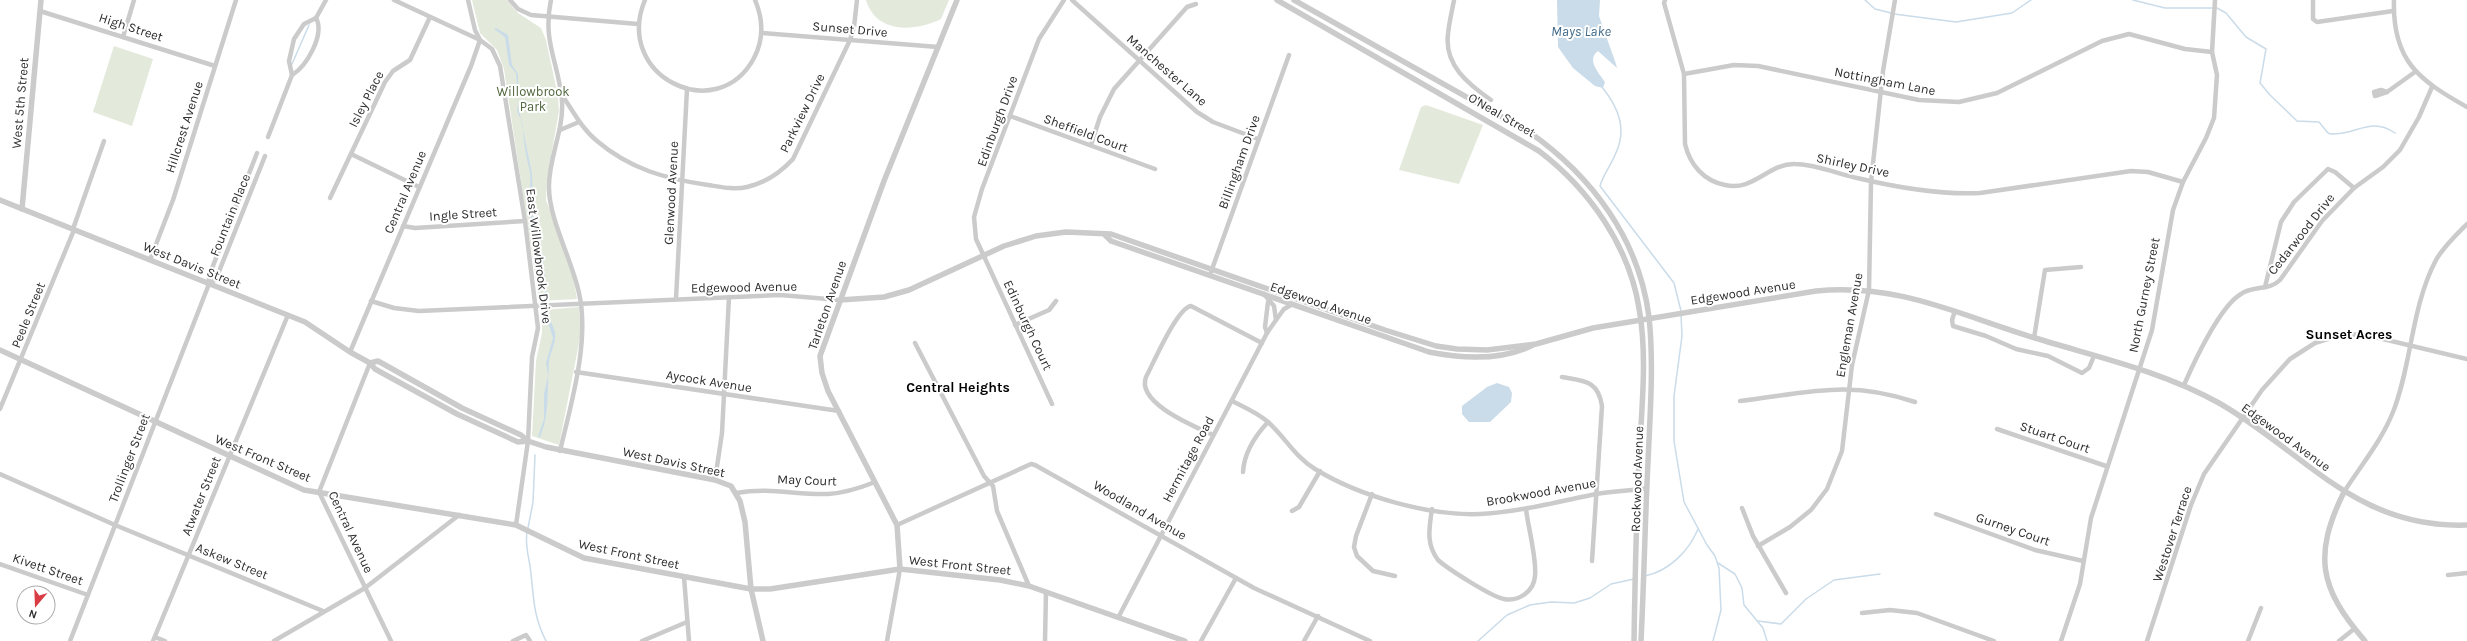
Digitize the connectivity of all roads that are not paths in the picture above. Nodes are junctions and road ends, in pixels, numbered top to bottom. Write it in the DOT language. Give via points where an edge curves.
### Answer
graph roads {
  1 [pos="41,0"];
  2 [pos="134,0"];
  3 [pos="236,0"];
  4 [pos="326,0"];
  5 [pos="394,0"];
  6 [pos="468,0"];
  7 [pos="510,0"];
  8 [pos="551,0"];
  9 [pos="645,0"];
  10 [pos="755,0"];
  11 [pos="857,0"];
  12 [pos="957,0"];
  13 [pos="1064,0"];
  14 [pos="1072,0"];
  15 [pos="1277,0"];
  16 [pos="1294,0"];
  17 [pos="1454,0"];
  18 [pos="1895,0"];
  19 [pos="2215,0"];
  20 [pos="2313,0"];
  21 [pos="2394,0"];
  22 [pos="1665,2"];
  23 [pos="1196,4"];
  24 [pos="40,11"];
  25 [pos="2393,12"];
  26 [pos="548,16"];
  27 [pos="430,17"];
  28 [pos="316,18"];
  29 [pos="638,24"];
  30 [pos="762,33"];
  31 [pos="123,37"];
  32 [pos="480,40"];
  33 [pos="850,40"];
  34 [pos="938,48"];
  35 [pos="2212,52"];
  36 [pos="1289,55"];
  37 [pos="1138,59"];
  38 [pos="215,66"];
  39 [pos="2415,72"];
  40 [pos="1684,74"];
  41 [pos="292,75"];
  42 [pos="2432,87"];
  43 [pos="687,89"];
  44 [pos="2387,92"];
  45 [pos="1881,93"];
  46 [pos="561,94"];
  47 [pos="1491,100"];
  48 [pos="2467,107"];
  49 [pos="1010,116"];
  50 [pos="579,122"];
  51 [pos="560,130"];
  52 [pos="268,137"];
  53 [pos="1258,139"];
  54 [pos="104,142"];
  55 [pos="1091,145"];
  56 [pos="258,153"];
  57 [pos="351,154"];
  58 [pos="265,156"];
  59 [pos="1155,169"];
  60 [pos="682,181"];
  61 [pos="1871,182"];
  62 [pos="2182,182"];
  63 [pos="419,187"];
  64 [pos="2354,188"];
  65 [pos="330,198"];
  66 [pos="0,200"];
  67 [pos="22,209"];
  68 [pos="525,221"];
  69 [pos="2467,224"];
  70 [pos="403,226"];
  71 [pos="74,229"];
  72 [pos="1105,235"];
  73 [pos="984,255"];
  74 [pos="150,260"];
  75 [pos="2081,267"];
  76 [pos="1213,269"];
  77 [pos="1210,275"];
  78 [pos="210,284"];
  79 [pos="1265,287"];
  80 [pos="2265,287"];
  81 [pos="1869,290"];
  82 [pos="1264,294"];
  83 [pos="729,297"];
  84 [pos="676,299"];
  85 [pos="840,300"];
  86 [pos="371,301"];
  87 [pos="1056,301"];
  88 [pos="1268,302"];
  89 [pos="581,303"];
  90 [pos="1291,304"];
  91 [pos="536,306"];
  92 [pos="1955,311"];
  93 [pos="288,314"];
  94 [pos="1649,318"];
  95 [pos="1276,320"];
  96 [pos="1641,320"];
  97 [pos="1015,325"];
  98 [pos="1267,333"];
  99 [pos="2034,338"];
  100 [pos="915,343"];
  101 [pos="1262,343"];
  102 [pos="1536,344"];
  103 [pos="2410,347"];
  104 [pos="1450,348"];
  105 [pos="0,350"];
  106 [pos="350,352"];
  107 [pos="1446,355"];
  108 [pos="2094,356"];
  109 [pos="2467,359"];
  110 [pos="21,360"];
  111 [pos="370,363"];
  112 [pos="2140,370"];
  113 [pos="576,372"];
  114 [pos="1562,377"];
  115 [pos="2184,385"];
  116 [pos="1849,388"];
  117 [pos="724,394"];
  118 [pos="1232,401"];
  119 [pos="1740,401"];
  120 [pos="1915,402"];
  121 [pos="1052,404"];
  122 [pos="0,409"];
  123 [pos="839,411"];
  124 [pos="2243,419"];
  125 [pos="155,422"];
  126 [pos="1268,422"];
  127 [pos="1997,429"];
  128 [pos="1212,435"];
  129 [pos="528,441"];
  130 [pos="560,451"];
  131 [pos="229,456"];
  132 [pos="2106,466"];
  133 [pos="1243,472"];
  134 [pos="1320,472"];
  135 [pos="0,474"];
  136 [pos="715,480"];
  137 [pos="875,482"];
  138 [pos="989,482"];
  139 [pos="1647,488"];
  140 [pos="1637,490"];
  141 [pos="319,492"];
  142 [pos="2344,492"];
  143 [pos="736,493"];
  144 [pos="1372,494"];
  145 [pos="1596,494"];
  146 [pos="1742,508"];
  147 [pos="1526,509"];
  148 [pos="1432,510"];
  149 [pos="1292,511"];
  150 [pos="459,514"];
  151 [pos="1936,514"];
  152 [pos="115,525"];
  153 [pos="516,525"];
  154 [pos="897,525"];
  155 [pos="2467,525"];
  156 [pos="1160,534"];
  157 [pos="1758,546"];
  158 [pos="188,555"];
  159 [pos="1592,561"];
  160 [pos="2083,561"];
  161 [pos="0,564"];
  162 [pos="900,570"];
  163 [pos="2467,573"];
  164 [pos="2448,575"];
  165 [pos="1395,576"];
  166 [pos="684,577"];
  167 [pos="1236,578"];
  168 [pos="1029,586"];
  169 [pos="365,588"];
  170 [pos="752,589"];
  171 [pos="1046,592"];
  172 [pos="1786,593"];
  173 [pos="88,595"];
  174 [pos="2261,608"];
  175 [pos="323,611"];
  176 [pos="1862,613"];
  177 [pos="1119,616"];
  178 [pos="1318,616"];
  179 [pos="687,622"];
  180 [pos="2354,629"];
  181 [pos="154,639"];
  182 [pos="70,641"];
  183 [pos="165,641"];
  184 [pos="274,641"];
  185 [pos="391,641"];
  186 [pos="513,641"];
  187 [pos="530,641"];
  188 [pos="642,641"];
  189 [pos="689,641"];
  190 [pos="762,641"];
  191 [pos="887,641"];
  192 [pos="1045,641"];
  193 [pos="1185,641"];
  194 [pos="1201,641"];
  195 [pos="1304,641"];
  196 [pos="1370,641"];
  197 [pos="1634,641"];
  198 [pos="1641,641"];
  199 [pos="1994,641"];
  200 [pos="2061,641"];
  201 [pos="2147,641"];
  202 [pos="2248,641"];
  203 [pos="2339,641"];
  204 [pos="2365,641"];
  1 -- 24 [label="street, West 5th Street"];
  2 -- 31 [label="street"];
  3 -- 38 [label="street, Hillcrest Avenue"];
  4 -- 28 [label="street"];
  5 -- 27 [label="street"];
  6 -- 32 [label="street, East Willowbrook Drive"];
  7 -- 26 [label="street" via="524,13"];
  8 -- 26 [label="street"];
  9 -- 29 [label="street"];
  10 -- 30 [label="street"];
  11 -- 33 [label="street, Parkview Drive"];
  12 -- 34 [label="street, Tarleton Avenue"];
  13 -- 49 [label="street, Edinburgh Drive" via="1039,39"];
  14 -- 37 [label="street, Manchester Lane"];
  15 -- 96 [label="street, O'Neal Street" via="1518,136 1552,161 1582,191 1610,231 1630,274"];
  16 -- 94 [label="street, O'Neal Street" via="1529,132 1558,153 1596,193 1618,226 1639,275"];
  17 -- 47 [label="street" via="1447,49 1463,78"];
  18 -- 45 [label="street, Engleman Avenue"];
  19 -- 35 [label="street, North Gurney Street"];
  20 -- 25 [label="street" via="2313,21 2323,22"];
  21 -- 25 [label="street"];
  22 -- 40 [label="street, Shirley Drive"];
  23 -- 37 [label="street" via="1187,7"];
  24 -- 31 [label="street, High Street"];
  24 -- 67 [label="street, West 5th Street"];
  25 -- 39 [label="street" via="2399,43"];
  26 -- 29 [label="street"];
  26 -- 46 [label="street" via="547,28"];
  27 -- 32 [label="street"];
  27 -- 57 [label="street, Isley Place" via="410,60 393,71 385,82"];
  28 -- 41 [label="street" via="319,25 314,44 301,68"];
  28 -- 41 [label="street" via="304,24 294,39 289,61"];
  29 -- 43 [label="street" via="640,43 648,62 669,82"];
  30 -- 33 [label="street, Sunset Drive"];
  30 -- 43 [label="street" via="752,62 737,78 714,88"];
  31 -- 38 [label="street, High Street"];
  32 -- 63 [label="street, Central Avenue" via="472,66"];
  32 -- 68 [label="street, East Willowbrook Drive" via="492,49 500,66"];
  33 -- 34 [label="street, Sunset Drive"];
  33 -- 60 [label="street, Parkview Drive" via="797,151 784,168 747,188 725,188"];
  34 -- 85 [label="street, Tarleton Avenue"];
  35 -- 45 [label="street, Nottingham Lane" via="2185,49 2129,34 2102,41 2018,83 1978,99 1942,103"];
  35 -- 62 [label="street, North Gurney Street" via="2217,75 2214,118"];
  36 -- 53 [label="street, Billingham Drive"];
  37 -- 53 [label="street, Manchester Lane" via="1207,119"];
  37 -- 55 [label="street" via="1107,100"];
  38 -- 74 [label="street, Hillcrest Avenue" via="173,200"];
  39 -- 42 [label="street"];
  39 -- 44 [label="street"];
  40 -- 45 [label="street, Nottingham Lane" via="1746,65"];
  40 -- 61 [label="street, Shirley Drive" via="1685,144 1691,161 1710,180 1725,186 1744,185 1759,179 1778,166 1798,164"];
  41 -- 52 [label="street"];
  42 -- 48 [label="street"];
  42 -- 64 [label="street, Cedarwood Drive" via="2400,150 2384,167"];
  43 -- 60 [label="street, Glenwood Avenue"];
  45 -- 61 [label="street, Engleman Avenue"];
  46 -- 50 [label="street, Parkview Drive"];
  46 -- 51 [label="street"];
  49 -- 55 [label="street, Sheffield Court"];
  49 -- 73 [label="street, Edinburgh Drive" via="974,217 976,239"];
  50 -- 51 [label="street"];
  50 -- 60 [label="street, Parkview Drive" via="595,140 626,162 654,175"];
  51 -- 89 [label="street" via="549,194 553,215 573,269"];
  53 -- 76 [label="street, Billingham Drive"];
  54 -- 71 [label="street, Peele Street"];
  55 -- 59 [label="street, Sheffield Court"];
  56 -- 78 [label="street, Fountain Place" via="209,276"];
  57 -- 63 [label="street"];
  57 -- 65 [label="street, Isley Place"];
  58 -- 78 [label="street, Fountain Place" via="216,279"];
  60 -- 84 [label="street, Glenwood Avenue"];
  61 -- 62 [label="street, Shirley Drive" via="1968,194 2131,171 2148,172"];
  61 -- 81 [label="street, Engleman Avenue"];
  62 -- 112 [label="street, North Gurney Street" via="2173,210 2152,330"];
  63 -- 70 [label="street, Central Avenue"];
  64 -- 80 [label="street, Cedarwood Drive" via="2322,221 2280,280 2273,286"];
  64 -- 80 [label="street" via="2328,169 2294,202 2281,222"];
  66 -- 67 [label="street, West Davis Street"];
  67 -- 71 [label="street, West Davis Street"];
  68 -- 70 [label="street, Ingle Street" via="415,228"];
  68 -- 91 [label="street, East Willowbrook Drive"];
  69 -- 103 [label="street" via="2448,242 2434,265"];
  70 -- 86 [label="street, Central Avenue"];
  71 -- 74 [label="street, West Davis Street"];
  71 -- 110 [label="street, Peele Street"];
  72 -- 73 [label="street, Edgewood Avenue" via="1082,232 1053,233 1022,240"];
  72 -- 76 [label="street, Edgewood Avenue" via="1111,234"];
  72 -- 77 [label="street, Edgewood Avenue" via="1111,241"];
  73 -- 85 [label="street, Edgewood Avenue" via="909,290 884,297"];
  73 -- 97 [label="street, Edinburgh Court"];
  74 -- 78 [label="street, West Davis Street"];
  75 -- 99 [label="street" via="2045,270"];
  76 -- 77 [label="street, Billingham Drive"];
  76 -- 79 [label="street, Edgewood Avenue"];
  77 -- 82 [label="street, Edgewood Avenue"];
  78 -- 93 [label="street, West Davis Street"];
  78 -- 125 [label="street, Trollinger Street"];
  79 -- 82 [label="street"];
  79 -- 104 [label="street, Edgewood Avenue" via="1385,330"];
  80 -- 115 [label="street, Cedarwood Drive" via="2246,291 2230,304 2197,356"];
  81 -- 92 [label="street, Edgewood Avenue" via="1900,294"];
  81 -- 94 [label="street, Edgewood Avenue" via="1816,291"];
  81 -- 116 [label="street, Engleman Avenue"];
  82 -- 88 [label="street"];
  82 -- 90 [label="street, Edgewood Avenue"];
  83 -- 84 [label="street, Edgewood Avenue"];
  83 -- 85 [label="street, Edgewood Avenue" via="780,295"];
  83 -- 117 [label="street"];
  84 -- 89 [label="street, Edgewood Avenue"];
  85 -- 123 [label="street, Tarleton Avenue" via="820,361 824,381"];
  86 -- 91 [label="street, Edgewood Avenue" via="394,308 419,311"];
  86 -- 106 [label="street, Central Avenue"];
  87 -- 97 [label="street" via="1049,310"];
  88 -- 95 [label="street" via="1274,306"];
  88 -- 98 [label="street, Hermitage Road" via="1265,327"];
  89 -- 91 [label="street, Edgewood Avenue"];
  89 -- 113 [label="street" via="582,333"];
  90 -- 95 [label="street, Hermitage Road"];
  90 -- 107 [label="street, Edgewood Avenue" via="1406,345"];
  91 -- 129 [label="street, East Willowbrook Drive" via="538,328 532,357"];
  92 -- 99 [label="street, Edgewood Avenue"];
  92 -- 108 [label="street" via="1952,320 1954,326 2016,349 2048,356 2082,373 2089,368"];
  93 -- 106 [label="street, West Davis Street" via="315,328"];
  93 -- 131 [label="street, Atwater Street"];
  94 -- 96 [label="street, Edgewood Avenue"];
  94 -- 139 [label="street, Rockwood Avenue" via="1650,405"];
  95 -- 98 [label="street, Hermitage Road"];
  96 -- 102 [label="street, Edgewood Avenue" via="1592,328"];
  96 -- 140 [label="street, Rockwood Avenue" via="1643,358"];
  97 -- 121 [label="street, Edinburgh Court"];
  98 -- 101 [label="street, Hermitage Road"];
  99 -- 108 [label="street, Edgewood Avenue"];
  100 -- 138 [label="street"];
  101 -- 118 [label="street, Hermitage Road"];
  101 -- 128 [label="street" via="1191,306 1182,311 1176,320 1146,377 1146,391 1154,402"];
  102 -- 104 [label="street, Edgewood Avenue" via="1487,350"];
  102 -- 107 [label="street, Edgewood Avenue" via="1519,352 1484,357"];
  103 -- 109 [label="street, Westover Terrace"];
  103 -- 124 [label="street, Westover Terrace" via="2362,334 2337,336 2314,343 2295,354 2274,374"];
  103 -- 142 [label="street" via="2398,399 2386,427"];
  104 -- 107 [label="street"];
  105 -- 110 [label="street, West Front Street"];
  106 -- 111 [label="street, West Davis Street"];
  108 -- 112 [label="street, Edgewood Avenue"];
  110 -- 122 [label="street, Peele Street"];
  110 -- 125 [label="street, West Front Street"];
  111 -- 129 [label="street, West Davis Street" via="378,361"];
  111 -- 141 [label="street, Central Avenue"];
  112 -- 115 [label="street, Edgewood Avenue"];
  112 -- 132 [label="street, North Gurney Street"];
  113 -- 117 [label="street, Aycock Avenue"];
  113 -- 130 [label="street"];
  114 -- 145 [label="street" via="1590,383 1600,393 1602,406"];
  115 -- 124 [label="street, Edgewood Avenue"];
  116 -- 119 [label="street" via="1815,390"];
  116 -- 120 [label="street" via="1884,392"];
  116 -- 157 [label="street, Engleman Avenue" via="1842,451 1827,489 1801,519"];
  117 -- 123 [label="street, Aycock Avenue"];
  117 -- 136 [label="street" via="722,433"];
  118 -- 126 [label="street, Brookwood Avenue"];
  118 -- 128 [label="street, Hermitage Road"];
  123 -- 137 [label="street, Tarleton Avenue"];
  124 -- 142 [label="street, Edgewood Avenue"];
  124 -- 201 [label="street, Westover Terrace" via="2204,474 2193,499"];
  125 -- 131 [label="street, West Front Street"];
  125 -- 152 [label="street, Trollinger Street"];
  126 -- 133 [label="street" via="1257,434 1244,461"];
  126 -- 134 [label="street, Brookwood Avenue" via="1297,456"];
  127 -- 132 [label="street, Stuart Court"];
  128 -- 156 [label="street, Hermitage Road"];
  129 -- 130 [label="street, West Davis Street"];
  129 -- 153 [label="street, East Willowbrook Drive"];
  130 -- 136 [label="street, West Davis Street"];
  131 -- 141 [label="street, West Front Street" via="295,486"];
  131 -- 158 [label="street, Atwater Street"];
  132 -- 160 [label="street, North Gurney Street" via="2091,518"];
  134 -- 144 [label="street, Brookwood Avenue"];
  134 -- 149 [label="street" via="1299,507"];
  135 -- 152 [label="street, Askew Street"];
  136 -- 143 [label="street, West Davis Street" via="731,486"];
  137 -- 143 [label="street, May Court" via="852,490 827,494 776,489"];
  137 -- 154 [label="street, Tarleton Avenue"];
  138 -- 154 [label="street, Woodland Avenue"];
  138 -- 156 [label="street, Woodland Avenue" via="1031,464 1040,466"];
  138 -- 168 [label="street" via="993,486 997,511"];
  139 -- 140 [label="street, Brookwood Avenue"];
  139 -- 198 [label="street, Rockwood Avenue"];
  140 -- 145 [label="street, Brookwood Avenue"];
  140 -- 197 [label="street, Rockwood Avenue"];
  141 -- 150 [label="street, West Front Street"];
  141 -- 169 [label="street, Central Avenue"];
  142 -- 155 [label="street, Edgewood Avenue" via="2370,506 2412,521"];
  142 -- 180 [label="street" via="2331,519 2326,540 2325,570 2334,601"];
  143 -- 170 [label="street, West Davis Street" via="745,522"];
  144 -- 148 [label="street, Brookwood Avenue"];
  144 -- 165 [label="street" via="1354,548 1357,556 1373,571"];
  145 -- 147 [label="street, Brookwood Avenue"];
  145 -- 159 [label="street"];
  146 -- 157 [label="street"];
  147 -- 148 [label="street, Brookwood Avenue" via="1478,514"];
  147 -- 148 [label="street" via="1535,575 1527,593 1512,599 1500,598 1438,560 1429,540"];
  150 -- 153 [label="street, West Front Street"];
  150 -- 169 [label="street"];
  151 -- 160 [label="street, Gurney Court" via="2035,550"];
  152 -- 158 [label="street, Askew Street"];
  152 -- 173 [label="street, Trollinger Street"];
  153 -- 166 [label="street, West Front Street" via="584,558"];
  154 -- 162 [label="street, Tarleton Avenue"];
  156 -- 167 [label="street, Woodland Avenue"];
  156 -- 177 [label="street, Hermitage Road"];
  157 -- 172 [label="street"];
  158 -- 175 [label="street, Askew Street"];
  158 -- 181 [label="street, Atwater Street"];
  160 -- 200 [label="street, North Gurney Street" via="2076,599"];
  161 -- 173 [label="street, Kivett Street"];
  162 -- 168 [label="street, West Front Street"];
  162 -- 170 [label="street, West Front Street" via="770,589"];
  162 -- 191 [label="street, Tarleton Avenue"];
  163 -- 164 [label="street"];
  166 -- 170 [label="street, West Front Street"];
  166 -- 179 [label="street"];
  167 -- 178 [label="street, Woodland Avenue"];
  167 -- 194 [label="street"];
  168 -- 171 [label="street, West Front Street"];
  169 -- 175 [label="street"];
  169 -- 185 [label="street, Central Avenue"];
  170 -- 190 [label="street, West Davis Street"];
  171 -- 177 [label="street, West Front Street"];
  171 -- 192 [label="street"];
  173 -- 182 [label="street, Trollinger Street"];
  174 -- 202 [label="street"];
  175 -- 184 [label="street"];
  176 -- 199 [label="street" via="1890,610 1917,613"];
  177 -- 193 [label="street, West Front Street"];
  178 -- 195 [label="street"];
  178 -- 196 [label="street, Woodland Avenue"];
  179 -- 188 [label="street"];
  179 -- 189 [label="street"];
  180 -- 203 [label="street"];
  180 -- 204 [label="street"];
  181 -- 183 [label="street"];
  186 -- 187 [label="street" via="526,635"];
}
